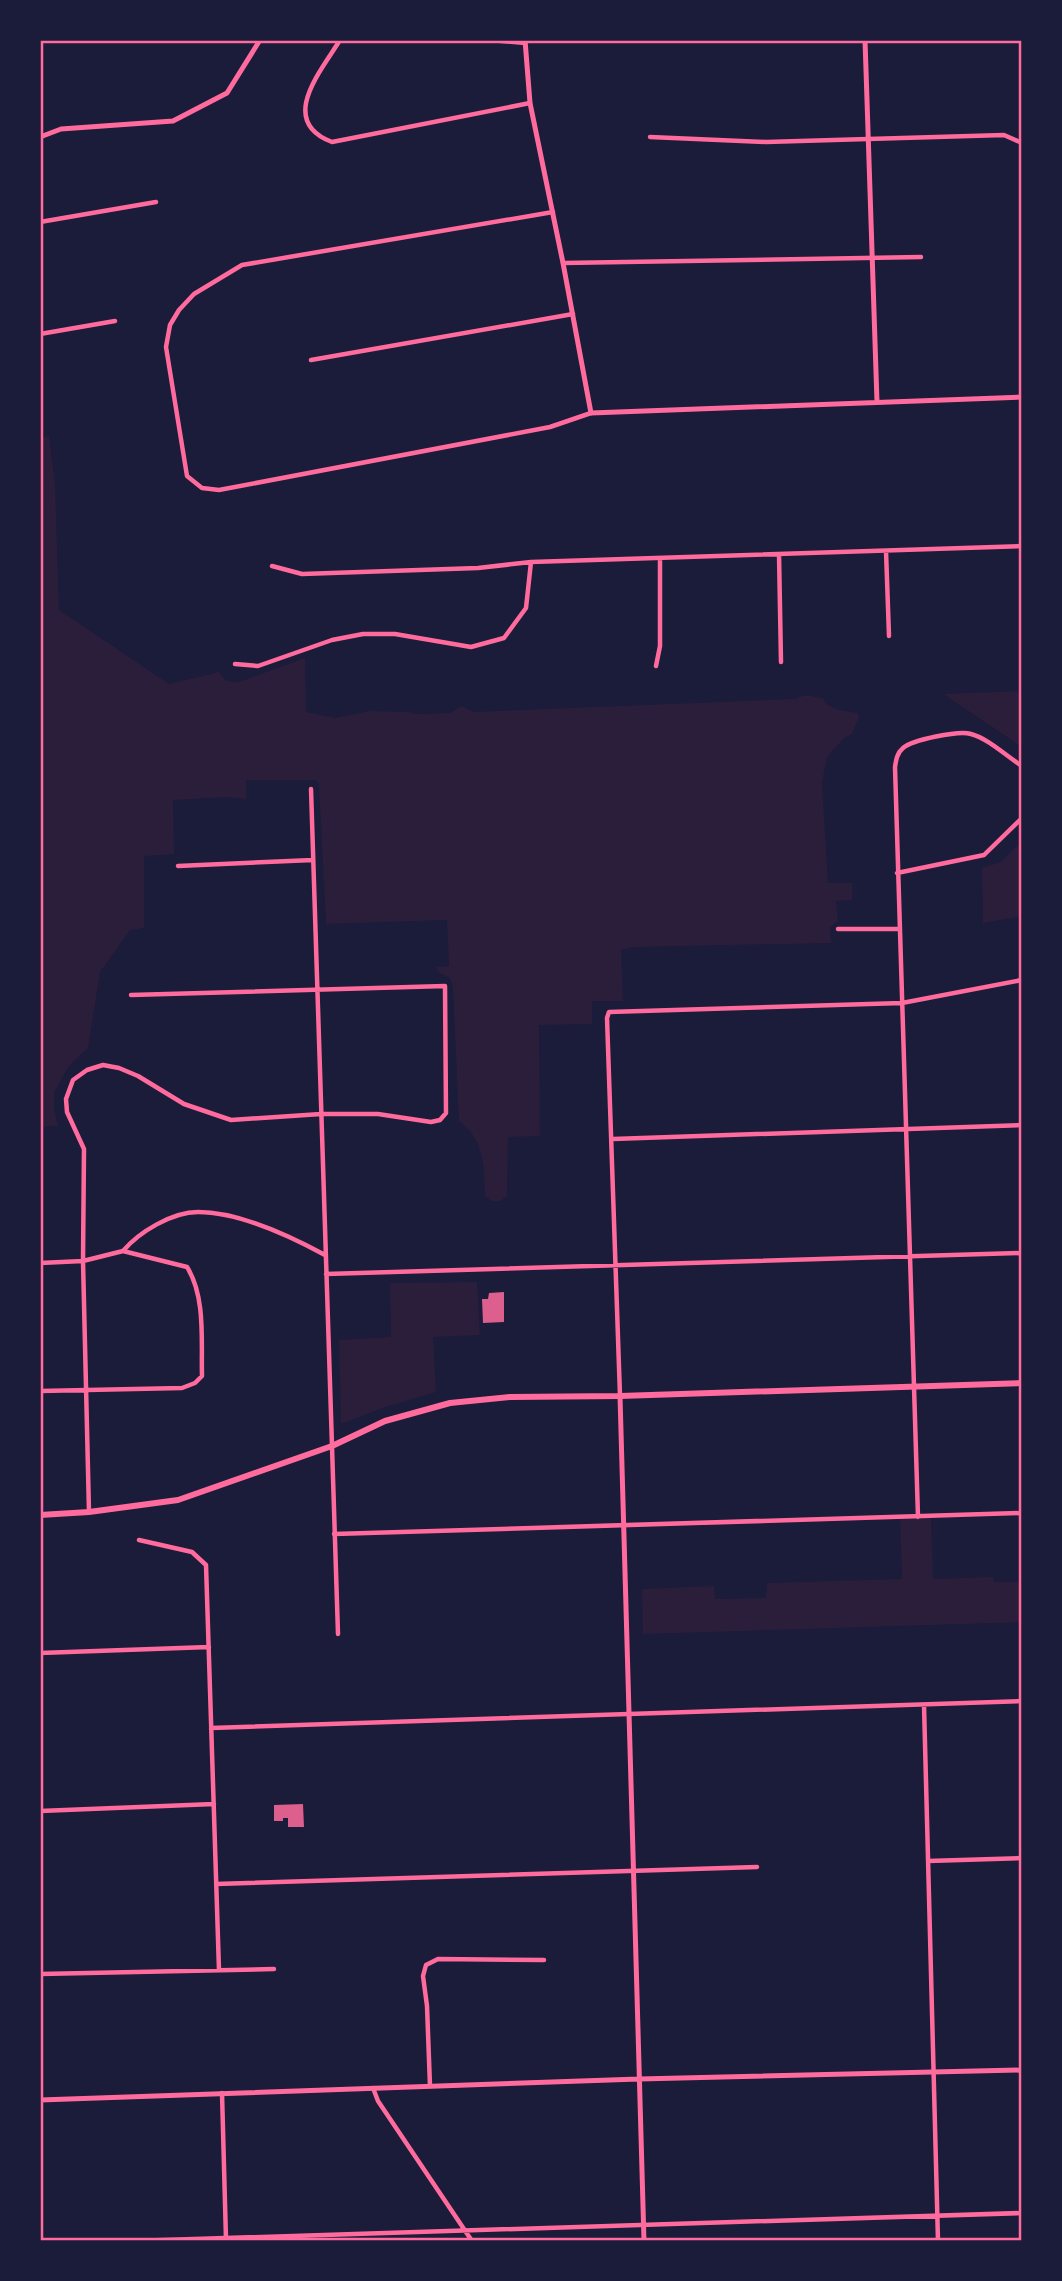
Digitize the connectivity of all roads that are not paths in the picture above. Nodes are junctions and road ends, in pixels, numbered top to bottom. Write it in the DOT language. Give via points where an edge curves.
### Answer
graph roads {
  1 [pos="260,40"];
  2 [pos="341,40"];
  3 [pos="490,40"];
  4 [pos="865,40"];
  5 [pos="525,42"];
  6 [pos="530,103"];
  7 [pos="40,137"];
  8 [pos="650,137"];
  9 [pos="868,139"];
  10 [pos="1022,143"];
  11 [pos="156,202"];
  12 [pos="552,212"];
  13 [pos="40,222"];
  14 [pos="921,257"];
  15 [pos="872,258"];
  16 [pos="563,263"];
  17 [pos="573,314"];
  18 [pos="115,321"];
  19 [pos="40,334"];
  20 [pos="311,360"];
  21 [pos="1022,397"];
  22 [pos="877,402"];
  23 [pos="591,413"];
  24 [pos="1022,546"];
  25 [pos="886,551"];
  26 [pos="779,554"];
  27 [pos="660,558"];
  28 [pos="531,562"];
  29 [pos="272,566"];
  30 [pos="890,636"];
  31 [pos="781,662"];
  32 [pos="235,664"];
  33 [pos="656,666"];
  34 [pos="1022,766"];
  35 [pos="311,789"];
  36 [pos="1022,818"];
  37 [pos="313,860"];
  38 [pos="178,866"];
  39 [pos="897,873"];
  40 [pos="838,929"];
  41 [pos="899,929"];
  42 [pos="1022,980"];
  43 [pos="317,989"];
  44 [pos="131,995"];
  45 [pos="902,1003"];
  46 [pos="321,1114"];
  47 [pos="1022,1125"];
  48 [pos="907,1130"];
  49 [pos="612,1139"];
  50 [pos="122,1251"];
  51 [pos="1022,1253"];
  52 [pos="326,1255"];
  53 [pos="911,1258"];
  54 [pos="83,1261"];
  55 [pos="40,1262"];
  56 [pos="616,1265"];
  57 [pos="326,1274"];
  58 [pos="1022,1383"];
  59 [pos="914,1387"];
  60 [pos="86,1390"];
  61 [pos="40,1391"];
  62 [pos="620,1396"];
  63 [pos="331,1446"];
  64 [pos="89,1512"];
  65 [pos="1022,1513"];
  66 [pos="40,1515"];
  67 [pos="918,1517"];
  68 [pos="625,1525"];
  69 [pos="334,1534"];
  70 [pos="139,1540"];
  71 [pos="338,1634"];
  72 [pos="209,1647"];
  73 [pos="40,1653"];
  74 [pos="1022,1702"];
  75 [pos="924,1705"];
  76 [pos="630,1715"];
  77 [pos="211,1727"];
  78 [pos="214,1804"];
  79 [pos="40,1811"];
  80 [pos="1022,1858"];
  81 [pos="928,1861"];
  82 [pos="757,1867"];
  83 [pos="632,1870"];
  84 [pos="216,1884"];
  85 [pos="544,1960"];
  86 [pos="274,1969"];
  87 [pos="219,1970"];
  88 [pos="40,1974"];
  89 [pos="1022,2070"];
  90 [pos="932,2071"];
  91 [pos="639,2078"];
  92 [pos="430,2087"];
  93 [pos="373,2088"];
  94 [pos="222,2093"];
  95 [pos="40,2100"];
  96 [pos="1022,2213"];
  97 [pos="937,2215"];
  98 [pos="643,2225"];
  99 [pos="465,2231"];
  100 [pos="226,2239"];
  101 [pos="132,2241"];
  102 [pos="472,2241"];
  103 [pos="644,2241"];
  104 [pos="938,2241"];
  1 -- 7 [label="street" via="227,93 173,121 61,129"];
  2 -- 6 [label="street" via="309,91 305,106 308,125 332,142"];
  3 -- 5 [label="street"];
  4 -- 9 [label="street"];
  5 -- 6 [label="street"];
  6 -- 12 [label="street"];
  8 -- 9 [label="street" via="766,142"];
  9 -- 10 [label="street" via="1004,135"];
  9 -- 15 [label="street"];
  11 -- 13 [label="street"];
  12 -- 16 [label="street"];
  12 -- 23 [label="street" via="242,265 194,294 170,325 166,347 187,476 202,488 219,490 550,427"];
  14 -- 15 [label="street"];
  15 -- 16 [label="street"];
  15 -- 22 [label="street"];
  16 -- 17 [label="street"];
  17 -- 20 [label="street"];
  17 -- 23 [label="street"];
  18 -- 19 [label="street"];
  21 -- 22 [label="street"];
  22 -- 23 [label="street"];
  24 -- 25 [label="street"];
  25 -- 26 [label="street"];
  25 -- 30 [label="street"];
  26 -- 27 [label="street"];
  26 -- 31 [label="street"];
  27 -- 28 [label="street"];
  27 -- 33 [label="street"];
  28 -- 29 [label="street" via="302,574"];
  28 -- 32 [label="street" via="526,608 504,638 471,647 396,634 363,634 258,666"];
  34 -- 39 [label="street" via="970,733 911,743 902,749 895,767"];
  35 -- 37 [label="street"];
  36 -- 39 [label="street" via="984,855"];
  37 -- 38 [label="street"];
  37 -- 43 [label="street"];
  39 -- 41 [label="street"];
  40 -- 41 [label="street"];
  41 -- 45 [label="street"];
  42 -- 45 [label="street"];
  43 -- 44 [label="street"];
  43 -- 46 [label="street"];
  43 -- 46 [label="street" via="445,986 446,1113 431,1122 378,1114"];
  45 -- 48 [label="street"];
  45 -- 49 [label="street" via="609,1012"];
  46 -- 52 [label="street"];
  46 -- 54 [label="street" via="230,1120 184,1104 120,1068 103,1065 87,1070 73,1080 66,1099 84,1149"];
  47 -- 48 [label="street"];
  48 -- 49 [label="street"];
  48 -- 53 [label="street"];
  49 -- 56 [label="street"];
  50 -- 52 [label="street" via="154,1227 195,1212 235,1218"];
  50 -- 54 [label="street"];
  50 -- 60 [label="street" via="187,1267 195,1279 202,1376 182,1388"];
  51 -- 53 [label="street"];
  52 -- 57 [label="street"];
  53 -- 56 [label="street"];
  53 -- 59 [label="street"];
  54 -- 55 [label="street"];
  54 -- 60 [label="street"];
  56 -- 57 [label="street"];
  56 -- 62 [label="street"];
  57 -- 63 [label="street"];
  58 -- 59 [label="main road"];
  59 -- 62 [label="main road"];
  59 -- 67 [label="street"];
  60 -- 61 [label="street"];
  60 -- 64 [label="street"];
  62 -- 63 [label="main road" via="510,1397 450,1403 385,1421"];
  62 -- 68 [label="street"];
  63 -- 64 [label="main road" via="178,1500"];
  63 -- 69 [label="street"];
  64 -- 66 [label="main road"];
  65 -- 67 [label="street"];
  67 -- 68 [label="street"];
  68 -- 69 [label="street"];
  68 -- 76 [label="street"];
  69 -- 71 [label="street"];
  70 -- 72 [label="street" via="192,1552 206,1565"];
  72 -- 73 [label="street"];
  72 -- 77 [label="street"];
  74 -- 75 [label="street"];
  75 -- 76 [label="street"];
  75 -- 81 [label="street"];
  76 -- 77 [label="street"];
  76 -- 83 [label="street"];
  77 -- 78 [label="street"];
  78 -- 79 [label="street"];
  78 -- 84 [label="street"];
  80 -- 81 [label="street"];
  81 -- 90 [label="street"];
  82 -- 83 [label="street"];
  83 -- 84 [label="street"];
  83 -- 91 [label="street"];
  84 -- 87 [label="street"];
  85 -- 92 [label="street" via="438,1959 426,1965"];
  86 -- 87 [label="street"];
  87 -- 88 [label="street"];
  89 -- 90 [label="street"];
  90 -- 91 [label="street"];
  90 -- 97 [label="street"];
  91 -- 92 [label="street"];
  91 -- 98 [label="street"];
  92 -- 93 [label="street"];
  93 -- 94 [label="street"];
  93 -- 99 [label="street"];
  94 -- 95 [label="street"];
  94 -- 100 [label="street"];
  96 -- 97 [label="street"];
  97 -- 98 [label="street"];
  97 -- 104 [label="street"];
  98 -- 99 [label="street"];
  98 -- 103 [label="street"];
  99 -- 100 [label="street"];
  99 -- 102 [label="street"];
  100 -- 101 [label="street"];
}
